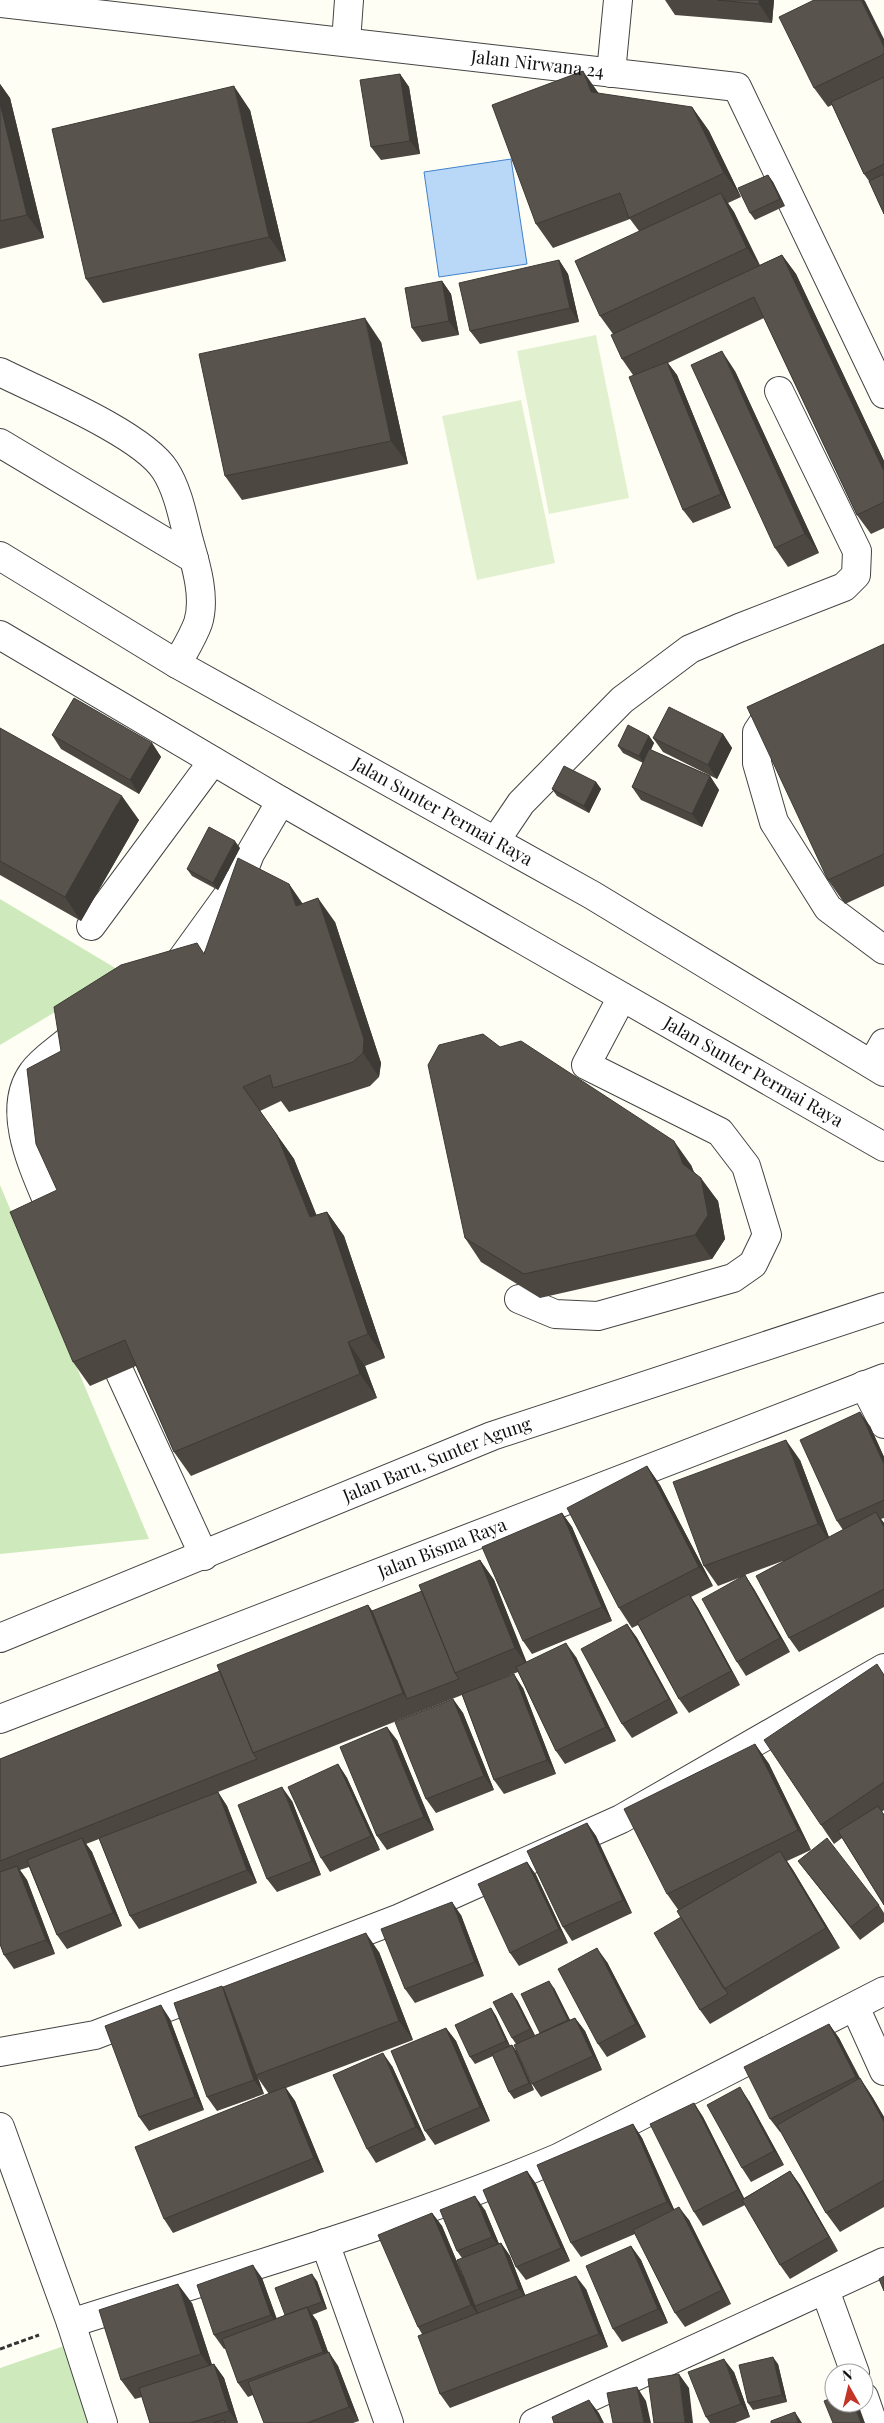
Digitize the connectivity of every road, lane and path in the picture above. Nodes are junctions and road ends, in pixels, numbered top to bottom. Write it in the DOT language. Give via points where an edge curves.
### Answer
graph roads {
  1 [pos="349,0"];
  2 [pos="618,0"];
  3 [pos="0,2"];
  4 [pos="56,4"];
  5 [pos="346,42"];
  6 [pos="611,73"];
  7 [pos="0,372"];
  8 [pos="779,391"];
  9 [pos="884,394"];
  10 [pos="0,444"];
  11 [pos="0,556"];
  12 [pos="194,559"];
  13 [pos="0,635"];
  14 [pos="178,664"];
  15 [pos="804,697"];
  16 [pos="213,761"];
  17 [pos="281,801"];
  18 [pos="496,840"];
  19 [pos="91,926"];
  20 [pos="884,950"];
  21 [pos="166,982"];
  22 [pos="622,996"];
  23 [pos="71,1038"];
  24 [pos="880,1060"];
  25 [pos="884,1147"];
  26 [pos="56,1222"];
  27 [pos="519,1299"];
  28 [pos="884,1307"];
  29 [pos="120,1373"];
  30 [pos="874,1381"];
  31 [pos="884,1424"];
  32 [pos="204,1556"];
  33 [pos="0,1638"];
  34 [pos="884,1668"];
  35 [pos="0,1720"];
  36 [pos="884,1991"];
  37 [pos="856,2007"];
  38 [pos="0,2052"];
  39 [pos="884,2072"];
  40 [pos="0,2126"];
  41 [pos="325,2243"];
  42 [pos="884,2262"];
  43 [pos="826,2290"];
  44 [pos="71,2323"];
  45 [pos="0,2349"];
  46 [pos="852,2363"];
  47 [pos="103,2423"];
  48 [pos="389,2423"];
  49 [pos="534,2423"];
  1 -- 5 [label="street"];
  2 -- 6 [label="street"];
  3 -- 4 [label="street, Jalan Nirwana 24"];
  4 -- 5 [label="street, Jalan Nirwana 24"];
  5 -- 6 [label="street, Jalan Nirwana 24"];
  6 -- 9 [label="street, Jalan Nirwana 24" via="737,87"];
  7 -- 12 [label="street" via="104,424 146,450 165,469"];
  8 -- 18 [label="street" via="857,550 856,574 844,587 690,649 622,700 521,803"];
  10 -- 12 [label="street"];
  11 -- 14 [label="street, Jalan Sunter Permai Raya"];
  12 -- 14 [label="street" via="200,598 198,622"];
  13 -- 16 [label="street, Jalan Sunter Permai Raya"];
  14 -- 18 [label="street, Jalan Sunter Permai Raya"];
  15 -- 20 [label="street" via="769,714 757,732 757,763 774,822 828,908"];
  16 -- 17 [label="street, Jalan Sunter Permai Raya"];
  16 -- 19 [label="street"];
  17 -- 21 [label="street" via="250,854 241,877"];
  17 -- 22 [label="street, Jalan Sunter Permai Raya"];
  18 -- 24 [label="street, Jalan Sunter Permai Raya"];
  22 -- 25 [label="street, Jalan Sunter Permai Raya"];
  22 -- 27 [label="street" via="586,1064 720,1132 746,1166 767,1235 753,1264 733,1278 598,1316 555,1314"];
  23 -- 26 [label="street" via="33,1072 20,1102 22,1133"];
  28 -- 32 [label="street, Jalan Baru, Sunter Agung" via="492,1436"];
  29 -- 32 [label="street"];
  30 -- 31 [label="street"];
  30 -- 35 [label="street, Jalan Bisma Raya"];
  32 -- 33 [label="street, Jalan Baru, Sunter Agung"];
  34 -- 38 [label="street" via="621,1819 400,1918 95,2035"];
  36 -- 37 [label="street"];
  37 -- 39 [label="street"];
  37 -- 41 [label="street" via="558,2158 502,2182"];
  40 -- 44 [label="street"];
  41 -- 44 [label="street"];
  41 -- 48 [label="street"];
  42 -- 43 [label="street"];
  43 -- 46 [label="street"];
  43 -- 49 [label="street"];
  44 -- 45 [label="path"];
  44 -- 47 [label="street"];
}
